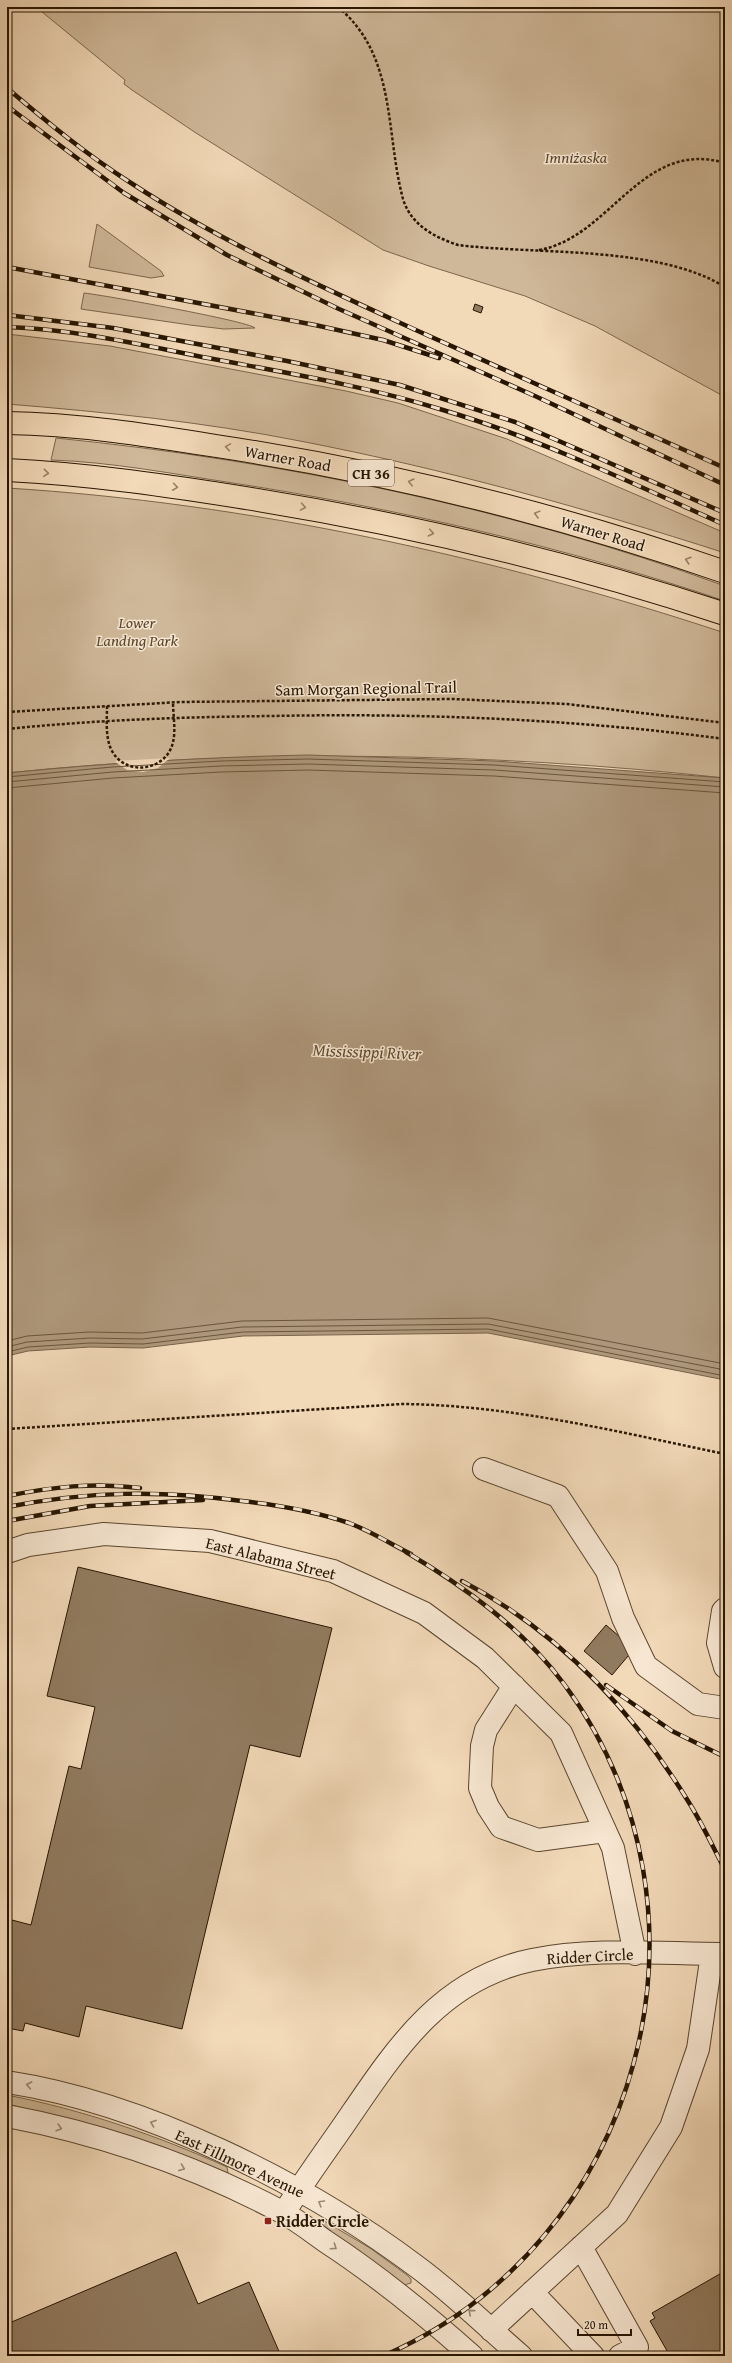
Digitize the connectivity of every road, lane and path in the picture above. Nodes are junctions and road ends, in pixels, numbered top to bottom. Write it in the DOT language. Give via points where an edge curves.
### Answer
graph roads {
  1 [pos="116,7"];
  2 [pos="141,7"];
  3 [pos="338,7"];
  4 [pos="725,163"];
  5 [pos="531,250"];
  6 [pos="725,287"];
  7 [pos="7,423"];
  8 [pos="7,470"];
  9 [pos="725,572"];
  10 [pos="725,614"];
  11 [pos="173,702"];
  12 [pos="107,706"];
  13 [pos="7,712"];
  14 [pos="174,718"];
  15 [pos="107,721"];
  16 [pos="725,723"];
  17 [pos="7,729"];
  18 [pos="725,740"];
  19 [pos="7,1429"];
  20 [pos="725,1454"];
  21 [pos="484,1469"];
  22 [pos="7,1552"];
  23 [pos="725,1609"];
  24 [pos="725,1667"];
  25 [pos="514,1686"];
  26 [pos="725,1708"];
  27 [pos="605,1831"];
  28 [pos="635,1954"];
  29 [pos="719,1954"];
  30 [pos="7,2082"];
  31 [pos="7,2116"];
  32 [pos="299,2190"];
  33 [pos="284,2213"];
  34 [pos="581,2247"];
  35 [pos="532,2292"];
  36 [pos="491,2330"];
  37 [pos="472,2356"];
  38 [pos="522,2356"];
  39 [pos="593,2356"];
  40 [pos="620,2356"];
  1 -- 2 [label="path"];
  3 -- 5 [label="path" via="361,31 378,63 385,84 401,194 412,218 434,236 458,245"];
  4 -- 5 [label="path" via="710,159 694,159 666,166 642,180 581,230 549,247"];
  5 -- 6 [label="path" via="601,255 656,263 699,274"];
  9 -- 7 [label="highway, Warner Road / CH 36, one-way" via="541,515 378,475 265,453 185,441 61,426"];
  8 -- 10 [label="highway, one-way" via="168,486 284,504 382,523 560,565"];
  11 -- 12 [label="path, Sam Morgan Regional Trail"];
  11 -- 14 [label="path"];
  11 -- 16 [label="path, Sam Morgan Regional Trail" via="393,698 495,700 600,707"];
  12 -- 13 [label="path, Sam Morgan Regional Trail"];
  12 -- 15 [label="path"];
  14 -- 15 [label="path"];
  14 -- 15 [label="path" via="173,743 167,755 156,765 142,768 128,766 116,758 109,746"];
  14 -- 18 [label="path" via="324,715 478,717 617,726"];
  15 -- 17 [label="path"];
  19 -- 20 [label="path" via="402,1404 445,1404 545,1417"];
  21 -- 26 [label="street" via="558,1496 607,1571 623,1618 646,1666 698,1704"];
  22 -- 25 [label="street, East Alabama Street" via="28,1545 104,1534 210,1541 333,1571 424,1613 485,1658"];
  23 -- 24 [label="street" via="722,1611 718,1643"];
  25 -- 27 [label="street, East Alabama Street" via="561,1733"];
  25 -- 27 [label="street" via="486,1730 482,1746 480,1788 488,1807 501,1827 538,1840"];
  27 -- 28 [label="street, East Alabama Street" via="613,1848"];
  28 -- 29 [label="street, Ridder Circle"];
  28 -- 32 [label="street, Ridder Circle" via="586,1954 531,1960 493,1972 459,1991 410,2033 389,2059"];
  29 -- 34 [label="street" via="698,2049 671,2127 617,2214"];
  32 -- 30 [label="street, East Fillmore Avenue, one-way" via="192,2138 127,2114 31,2085"];
  31 -- 33 [label="street, East Fillmore Avenue, one-way" via="40,2122 133,2149 223,2183"];
  32 -- 33 [label="street, Ridder Circle"];
  36 -- 32 [label="street, East Fillmore Avenue, one-way" via="397,2252"];
  33 -- 37 [label="street, East Fillmore Avenue, one-way" via="356,2262"];
  34 -- 35 [label="street"];
  34 -- 40 [label="street" via="637,2347"];
  35 -- 36 [label="street"];
  35 -- 39 [label="street"];
  36 -- 38 [label="street, East Fillmore Avenue"];
}
